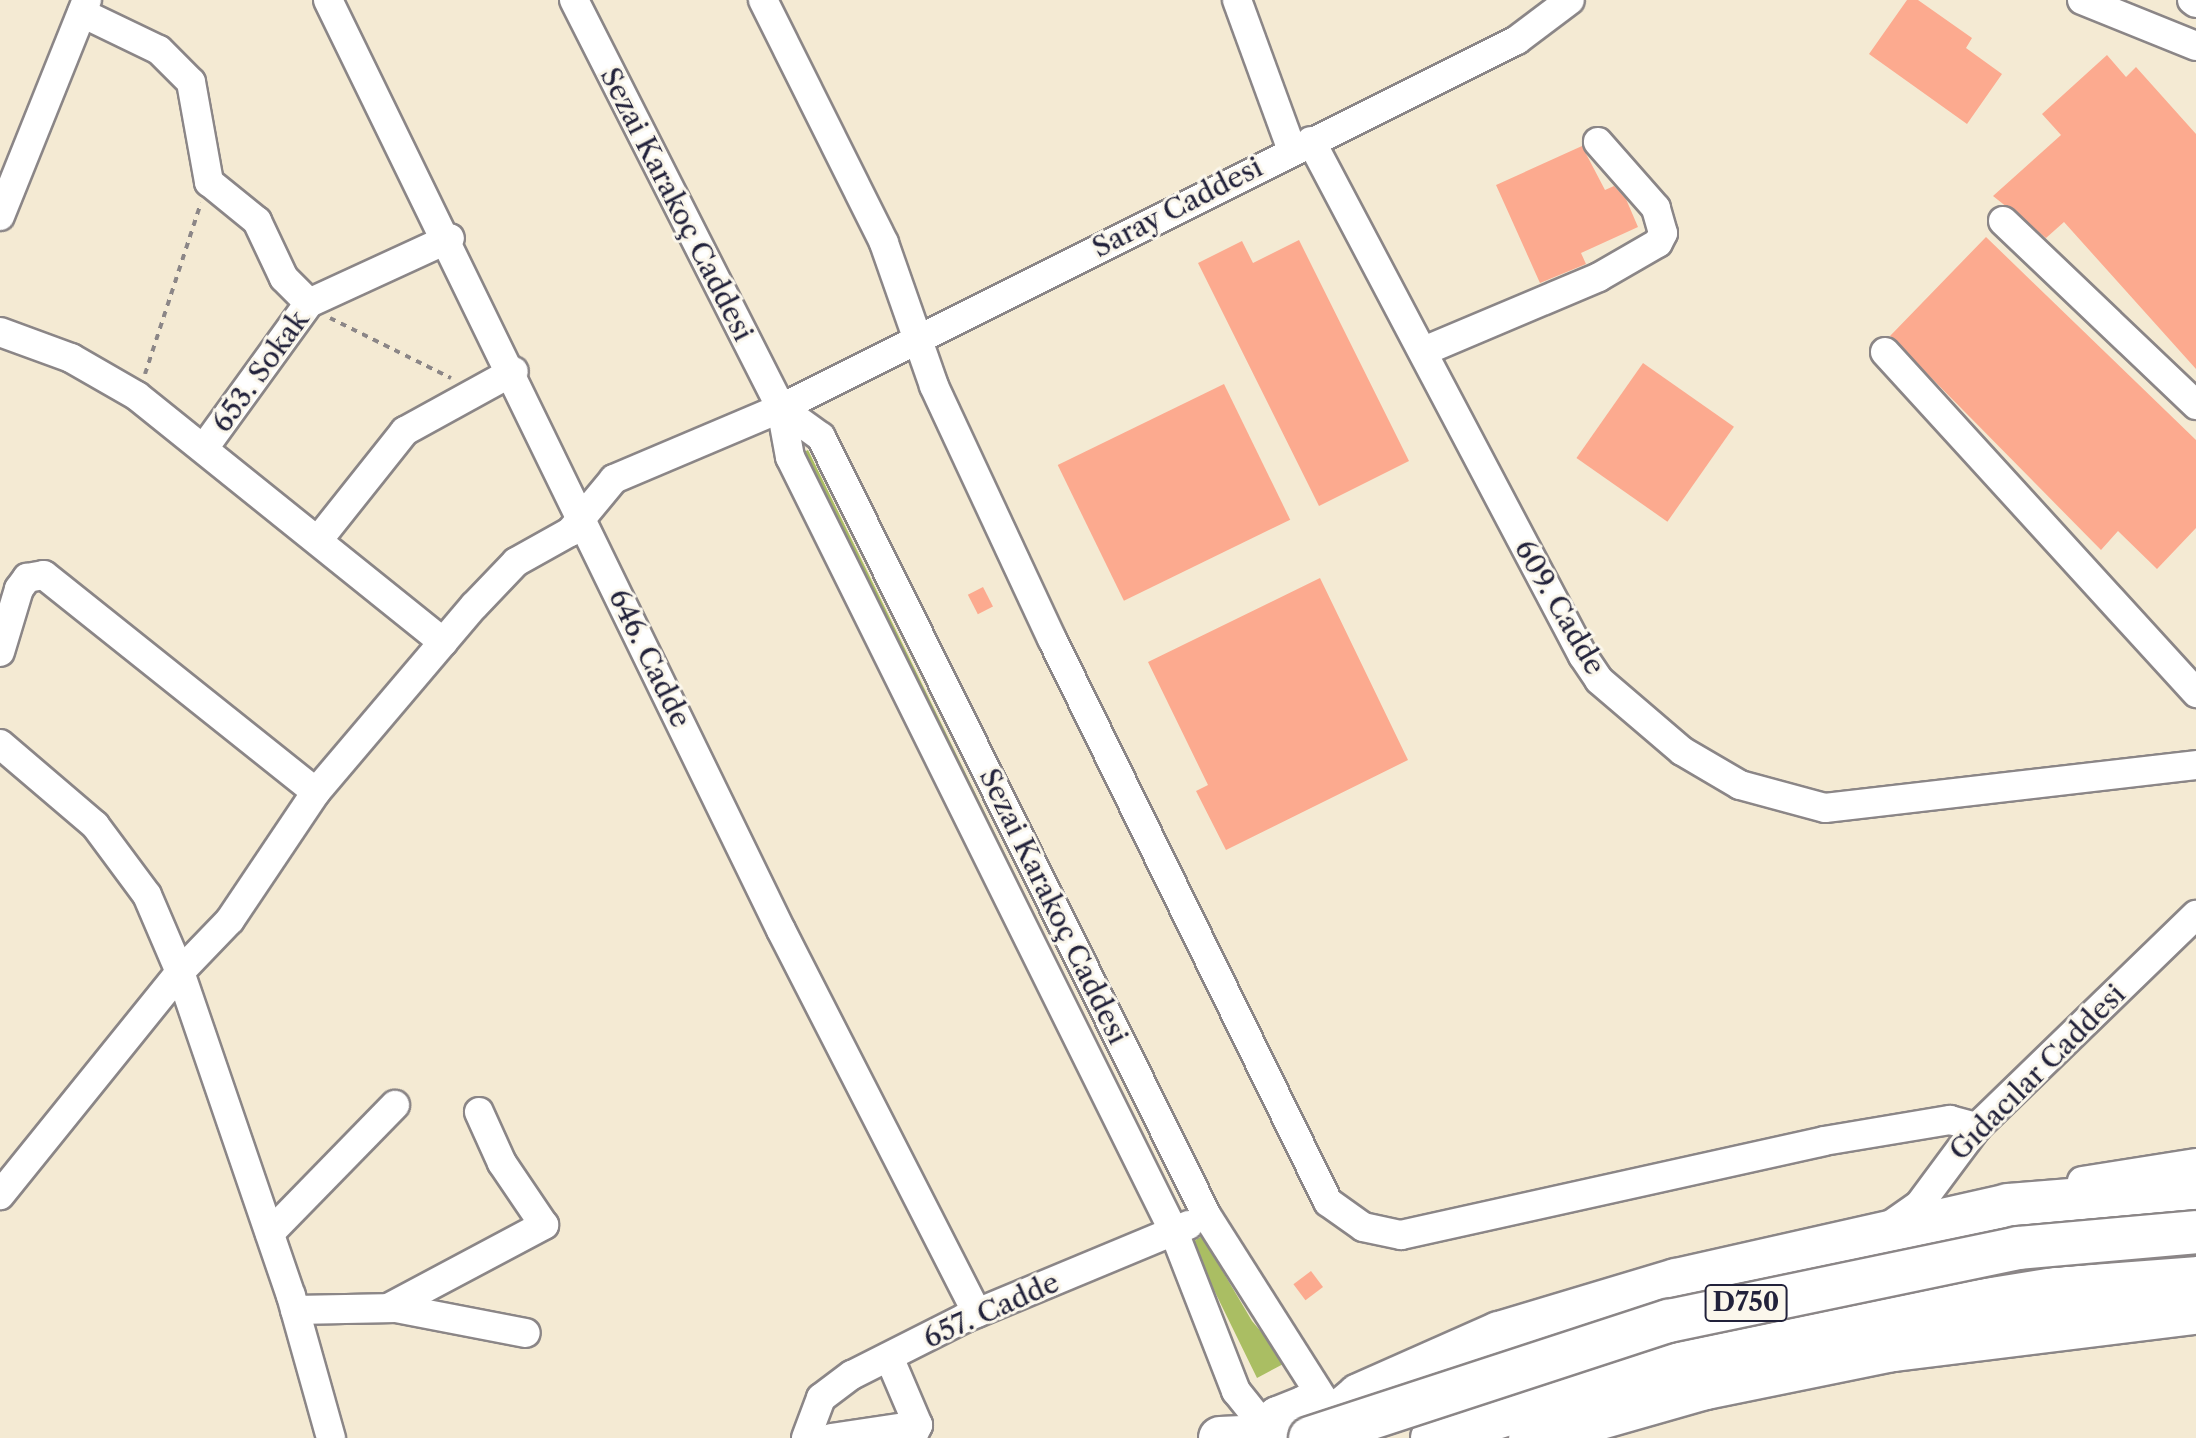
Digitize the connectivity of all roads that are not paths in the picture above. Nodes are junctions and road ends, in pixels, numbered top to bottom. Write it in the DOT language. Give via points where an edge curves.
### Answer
graph roads {
  1 [pos="328,0"];
  2 [pos="574,0"];
  3 [pos="763,0"];
  4 [pos="1237,0"];
  5 [pos="1570,0"];
  6 [pos="2082,0"];
  7 [pos="84,6"];
  8 [pos="2196,46"];
  9 [pos="1598,142"];
  10 [pos="1301,145"];
  11 [pos="0,216"];
  12 [pos="2003,221"];
  13 [pos="450,238"];
  14 [pos="309,303"];
  15 [pos="0,332"];
  16 [pos="918,338"];
  17 [pos="1424,351"];
  18 [pos="1885,352"];
  19 [pos="514,371"];
  20 [pos="2196,405"];
  21 [pos="781,408"];
  22 [pos="204,448"];
  23 [pos="583,518"];
  24 [pos="319,539"];
  25 [pos="443,642"];
  26 [pos="0,652"];
  27 [pos="2196,693"];
  28 [pos="0,744"];
  29 [pos="2196,765"];
  30 [pos="316,792"];
  31 [pos="2196,915"];
  32 [pos="180,972"];
  33 [pos="395,1105"];
  34 [pos="479,1112"];
  35 [pos="1977,1127"];
  36 [pos="2196,1163"];
  37 [pos="2196,1190"];
  38 [pos="0,1195"];
  39 [pos="1919,1205"];
  40 [pos="1207,1216"];
  41 [pos="1882,1231"];
  42 [pos="1174,1232"];
  43 [pos="2196,1232"];
  44 [pos="270,1233"];
  45 [pos="2196,1278"];
  46 [pos="388,1308"];
  47 [pos="295,1310"];
  48 [pos="977,1313"];
  49 [pos="2196,1313"];
  50 [pos="526,1333"];
  51 [pos="889,1357"];
  52 [pos="1334,1424"];
  53 [pos="915,1431"];
  54 [pos="1266,1435"];
  55 [pos="1538,1437"];
  56 [pos="331,1438"];
  57 [pos="806,1438"];
  58 [pos="831,1438"];
  59 [pos="1220,1438"];
  60 [pos="1432,1438"];
  1 -- 13 [label="street, 646. Cadde"];
  2 -- 21 [label="street, Sezai Karakoç Caddesi"];
  3 -- 16 [label="street" via="884,243"];
  4 -- 10 [label="street, 609. Cadde"];
  5 -- 10 [label="street, Saray Caddesi" via="1517,40"];
  6 -- 8 [label="street"];
  7 -- 11 [label="street"];
  7 -- 14 [label="street" via="159,50 191,82 209,182 257,221 284,278"];
  9 -- 17 [label="street" via="1656,208 1663,233 1658,243 1599,277"];
  10 -- 16 [label="street, Saray Caddesi"];
  10 -- 17 [label="street, 609. Cadde"];
  12 -- 20 [label="street"];
  13 -- 14 [label="street, 653. Sokak"];
  13 -- 19 [label="street, 646. Cadde"];
  14 -- 22 [label="street, 653. Sokak"];
  15 -- 22 [label="street" via="71,358 137,396"];
  16 -- 21 [label="street, Saray Caddesi"];
  16 -- 35 [label="street" via="1052,639 1328,1202 1346,1217 1401,1235 1824,1141 1950,1120"];
  17 -- 29 [label="street, 609. Cadde" via="1599,680 1682,751 1740,785 1796,804 1848,808"];
  18 -- 27 [label="street"];
  19 -- 23 [label="street, 646. Cadde"];
  19 -- 24 [label="street" via="405,431"];
  21 -- 23 [label="street, Saray Caddesi" via="614,479"];
  21 -- 40 [label="street, Sezai Karakoç Caddesi" via="821,437"];
  21 -- 42 [label="street, Sezai Karakoç Caddesi" via="790,457"];
  22 -- 24 [label="street"];
  23 -- 25 [label="street, Saray Caddesi" via="516,562"];
  23 -- 48 [label="street, 646. Cadde"];
  24 -- 25 [label="street"];
  25 -- 30 [label="street, Saray Caddesi"];
  26 -- 30 [label="street" via="19,589 27,578 44,575"];
  28 -- 32 [label="street" via="95,825 147,895"];
  30 -- 32 [label="street, Saray Caddesi" via="230,920"];
  31 -- 35 [label="street, Gıdacılar Caddesi"];
  32 -- 38 [label="street, Saray Caddesi"];
  32 -- 44 [label="street"];
  33 -- 44 [label="street"];
  34 -- 46 [label="street" via="544,1225"];
  35 -- 39 [label="street, Gıdacılar Caddesi"];
  36 -- 39 [label="street"];
  37 -- 41 [label="highway" via="2008,1205"];
  39 -- 41 [label="street, Gıdacılar Caddesi"];
  40 -- 42 [label="street, 657. Cadde"];
  40 -- 52 [label="street, Sezai Karakoç Caddesi" via="1299,1351"];
  41 -- 52 [label="highway" via="1550,1316 1359,1395"];
  42 -- 48 [label="street, 657. Cadde"];
  42 -- 54 [label="street, Sezai Karakoç Caddesi" via="1236,1391"];
  43 -- 52 [label="highway, D750, bridge" via="2018,1248 1669,1321"];
  44 -- 47 [label="street"];
  45 -- 60 [label="highway, D750" via="2054,1289 1850,1322 1655,1368"];
  46 -- 47 [label="street"];
  46 -- 50 [label="street"];
  47 -- 56 [label="street"];
  48 -- 51 [label="street, 657. Cadde"];
  49 -- 55 [label="highway" via="1893,1350 1706,1388"];
  51 -- 53 [label="street"];
  51 -- 57 [label="street, 657. Cadde" via="821,1398"];
  52 -- 54 [label="highway" via="1292,1410"];
  53 -- 58 [label="street"];
  54 -- 59 [label="highway"];
}
